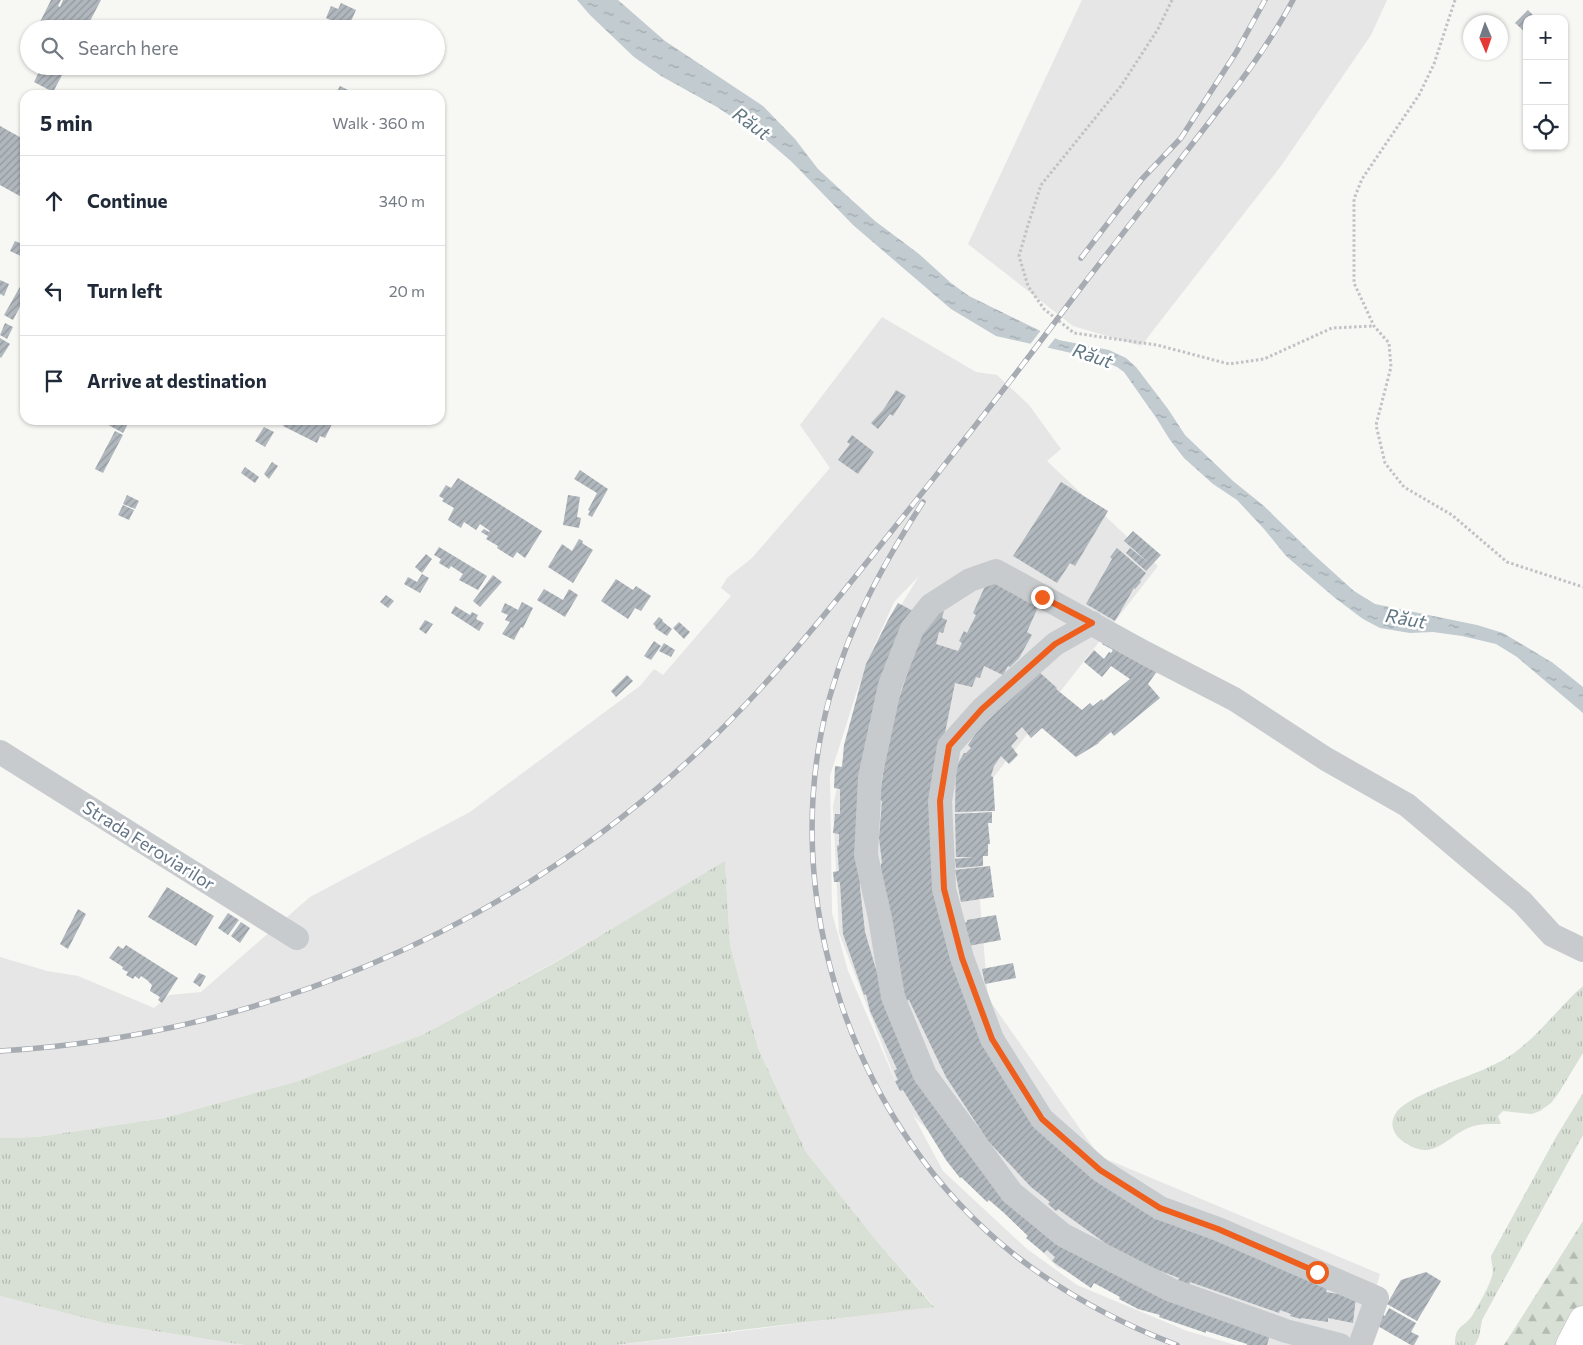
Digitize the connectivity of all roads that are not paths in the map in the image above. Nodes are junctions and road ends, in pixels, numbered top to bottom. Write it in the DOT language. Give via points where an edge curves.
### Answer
graph roads {
  1 [pos="1092,623"];
  2 [pos="0,752"];
  3 [pos="297,938"];
  4 [pos="1583,950"];
  5 [pos="1583,1320"];
  6 [pos="1340,1345"];
  7 [pos="1360,1345"];
  8 [pos="1570,1345"];
  1 -- 4 [label="street" via="1234,699 1326,759 1407,805 1522,902 1552,935"];
  1 -- 6 [label="street" via="996,571 970,580 931,605 912,628 890,685 869,787 866,855 893,997 925,1075 1012,1193 1063,1235 1171,1290 1286,1331"];
  1 -- 7 [label="street" via="1055,644 982,709 949,746 940,801 944,889 962,958 992,1039 1042,1119 1100,1170 1160,1208 1218,1229 1378,1298"];
  2 -- 3 [label="street, Strada Feroviarilor"];
  5 -- 8 [label="highway"];
}
